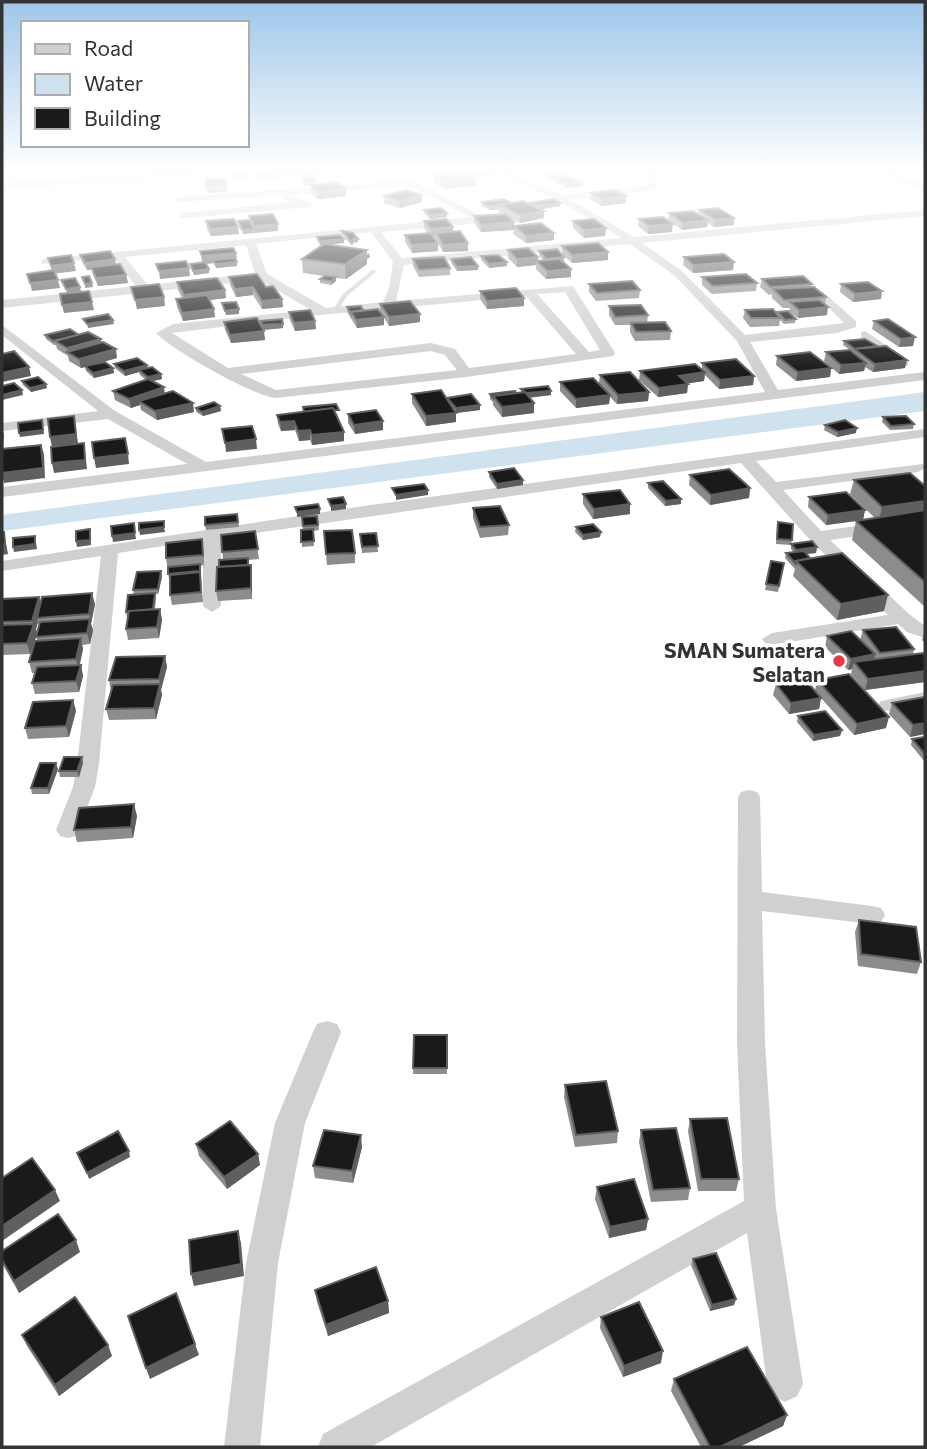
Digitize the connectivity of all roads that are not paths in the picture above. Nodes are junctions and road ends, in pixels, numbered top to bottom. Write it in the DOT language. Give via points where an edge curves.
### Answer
graph roads {
  1 [pos="168,238"];
  2 [pos="232,238"];
  3 [pos="285,238"];
  4 [pos="381,238"];
  5 [pos="628,238"];
  6 [pos="667,238"];
  7 [pos="250,241"];
  8 [pos="632,241"];
  9 [pos="117,255"];
  10 [pos="46,262"];
  11 [pos="399,262"];
  12 [pos="374,271"];
  13 [pos="262,276"];
  14 [pos="144,288"];
  15 [pos="527,291"];
  16 [pos="822,295"];
  17 [pos="2,304"];
  18 [pos="388,305"];
  19 [pos="330,312"];
  20 [pos="2,330"];
  21 [pos="865,335"];
  22 [pos="742,340"];
  23 [pos="586,357"];
  24 [pos="226,372"];
  25 [pos="466,373"];
  26 [pos="451,375"];
  27 [pos="923,377"];
  28 [pos="462,391"];
  29 [pos="774,395"];
  30 [pos="110,414"];
  31 [pos="2,427"];
  32 [pos="925,433"];
  33 [pos="896,437"];
  34 [pos="745,458"];
  35 [pos="202,467"];
  36 [pos="924,467"];
  37 [pos="778,491"];
  38 [pos="2,492"];
  39 [pos="925,521"];
  40 [pos="212,535"];
  41 [pos="817,537"];
  42 [pos="110,551"];
  43 [pos="2,566"];
  44 [pos="212,606"];
  45 [pos="902,618"];
  46 [pos="925,632"];
  47 [pos="772,639"];
  48 [pos="925,698"];
  49 [pos="888,705"];
  50 [pos="750,797"];
  51 [pos="68,830"];
  52 [pos="750,900"];
  53 [pos="872,915"];
  54 [pos="327,1032"];
  55 [pos="760,1209"];
  56 [pos="785,1384"];
  57 [pos="242,1447"];
  58 [pos="336,1447"];
  1 -- 9 [label="street"];
  2 -- 7 [label="street"];
  3 -- 7 [label="street"];
  4 -- 11 [label="street"];
  5 -- 8 [label="street"];
  6 -- 8 [label="street"];
  7 -- 13 [label="street"];
  8 -- 11 [label="street"];
  8 -- 22 [label="street" via="678,273"];
  9 -- 10 [label="street"];
  9 -- 14 [label="street"];
  11 -- 18 [label="street"];
  12 -- 19 [label="lane"];
  13 -- 14 [label="street"];
  13 -- 19 [label="street"];
  14 -- 17 [label="street"];
  15 -- 18 [label="street"];
  15 -- 23 [label="street"];
  15 -- 23 [label="street" via="571,289 608,351"];
  16 -- 22 [label="street" via="852,324"];
  18 -- 19 [label="street"];
  19 -- 24 [label="street" via="173,328 162,333"];
  20 -- 30 [label="street"];
  21 -- 27 [label="street"];
  22 -- 29 [label="street"];
  23 -- 25 [label="street"];
  24 -- 25 [label="street" via="431,347 450,352"];
  24 -- 26 [label="street" via="268,393 286,394"];
  25 -- 26 [label="street"];
  26 -- 28 [label="street"];
  27 -- 29 [label="street"];
  29 -- 35 [label="street"];
  30 -- 31 [label="street"];
  30 -- 35 [label="street"];
  32 -- 33 [label="street"];
  33 -- 34 [label="street"];
  33 -- 36 [label="street"];
  34 -- 37 [label="street"];
  34 -- 40 [label="street"];
  35 -- 38 [label="street"];
  36 -- 37 [label="street"];
  37 -- 41 [label="street"];
  39 -- 41 [label="street"];
  40 -- 42 [label="street"];
  40 -- 44 [label="street"];
  41 -- 45 [label="street"];
  42 -- 43 [label="street"];
  42 -- 51 [label="street" via="88,764"];
  45 -- 46 [label="street"];
  45 -- 47 [label="street"];
  48 -- 49 [label="street"];
  50 -- 52 [label="street"];
  52 -- 53 [label="street"];
  52 -- 55 [label="street" via="751,1043"];
  54 -- 57 [label="street" via="290,1122 262,1263"];
  55 -- 56 [label="street"];
  55 -- 58 [label="street"];
}
